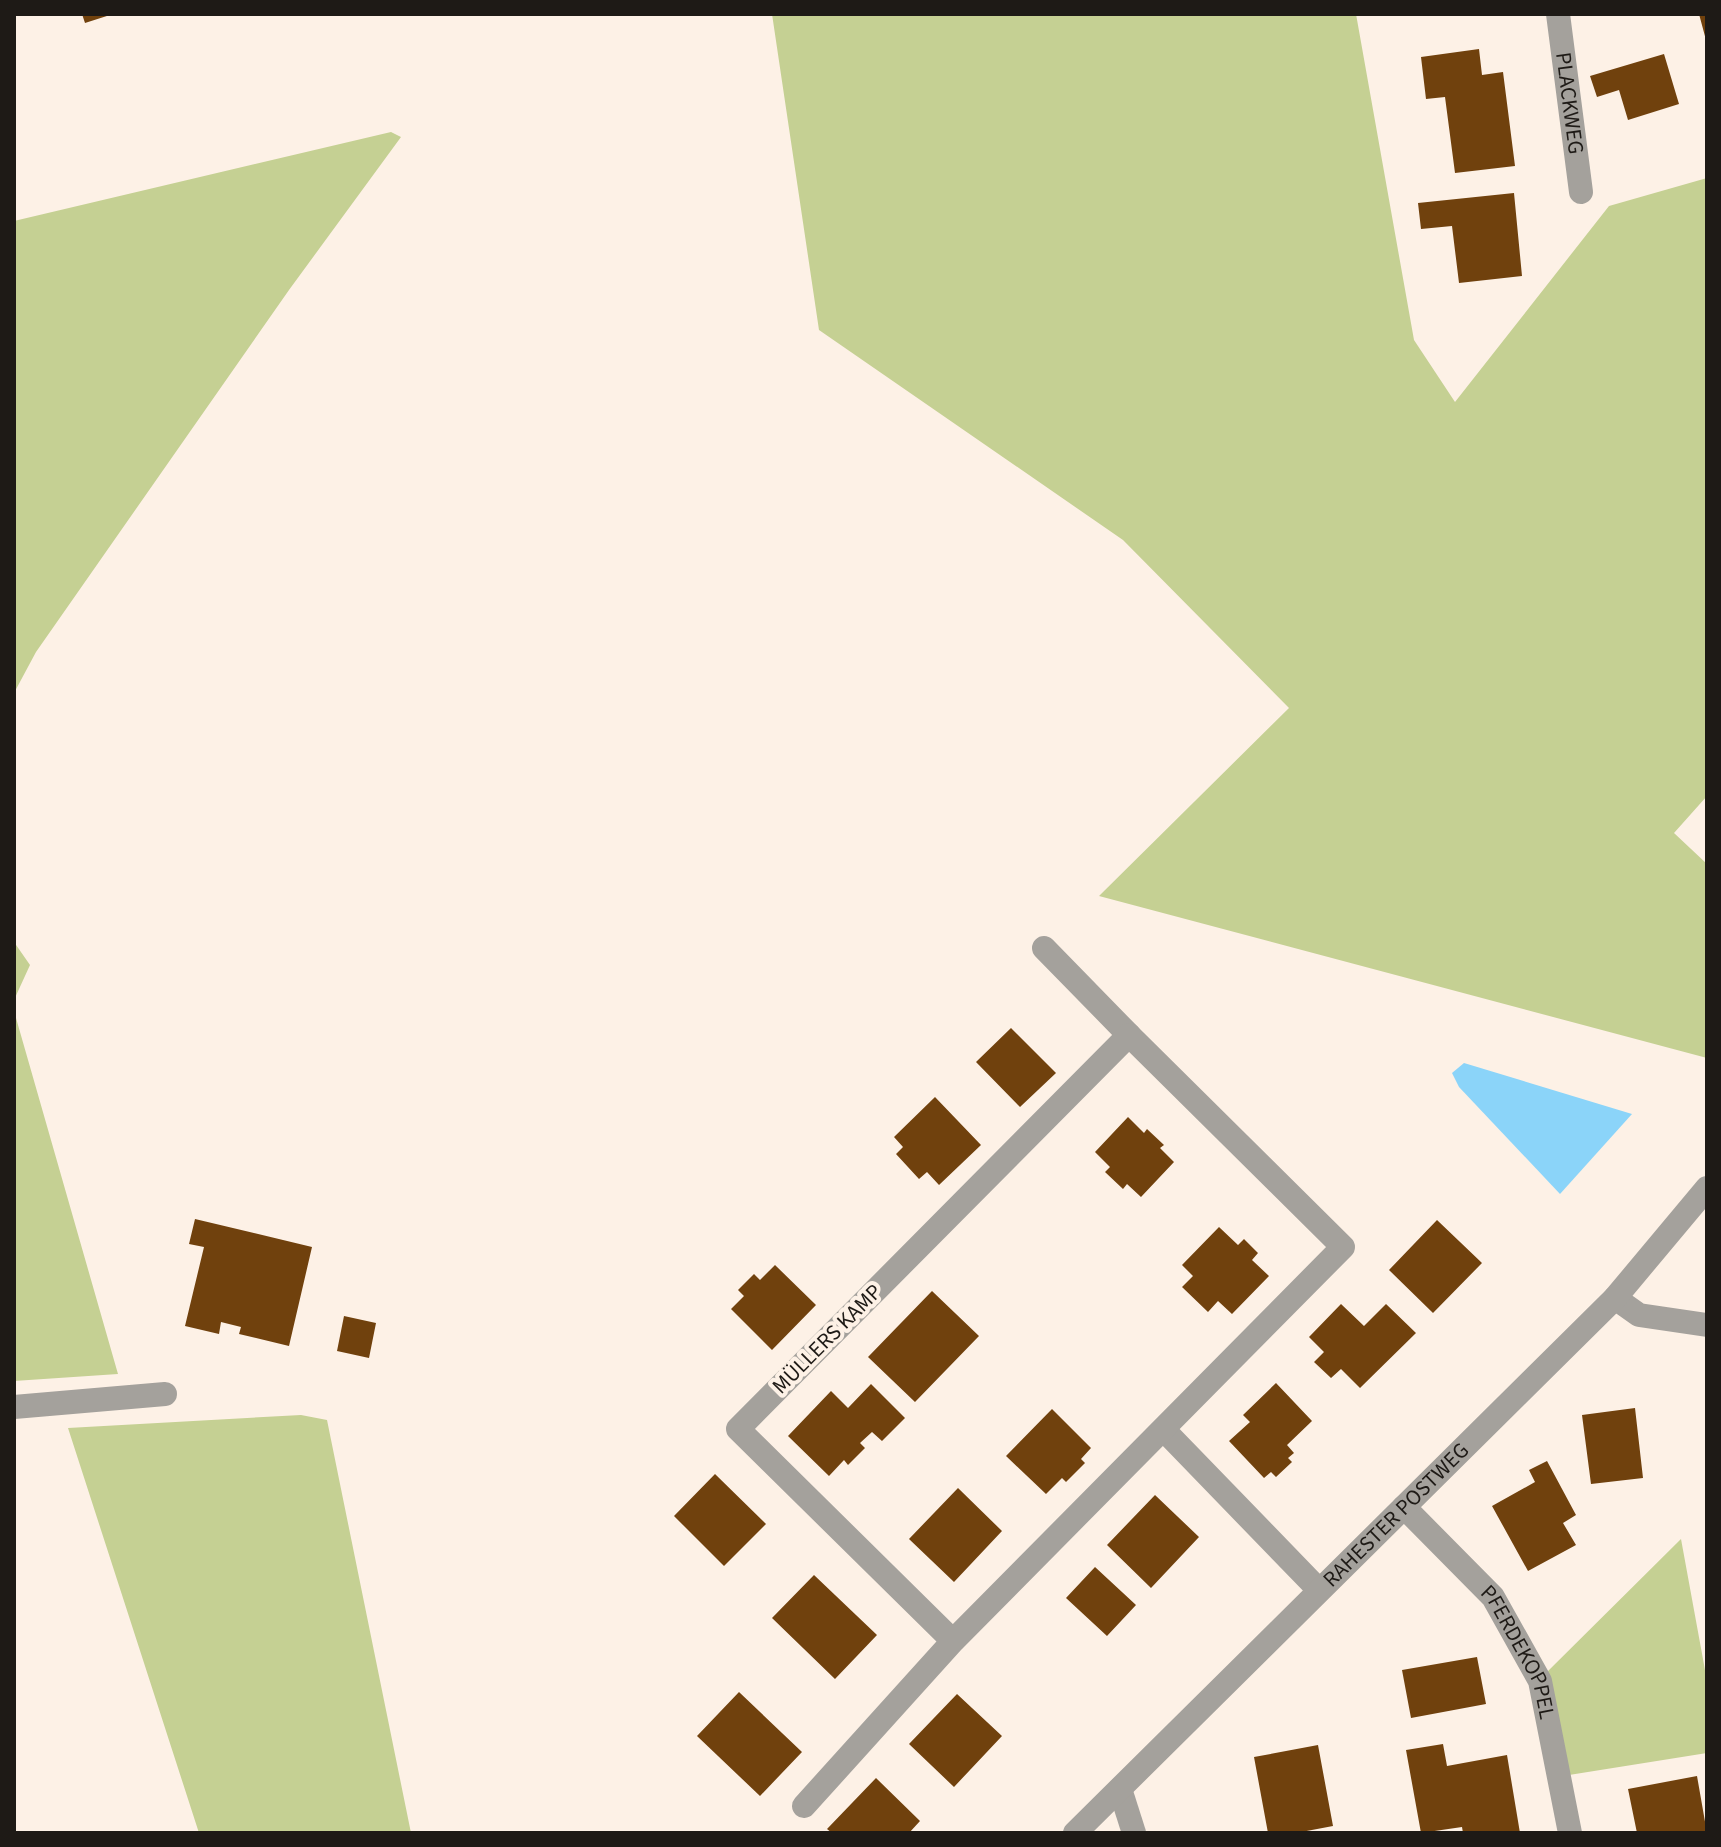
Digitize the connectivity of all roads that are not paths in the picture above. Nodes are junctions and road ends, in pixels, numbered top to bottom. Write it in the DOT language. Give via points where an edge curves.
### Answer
graph roads {
  1 [pos="1558,14"];
  2 [pos="1581,192"];
  3 [pos="1044,948"];
  4 [pos="1129,1035"];
  5 [pos="1707,1188"];
  6 [pos="1615,1298"];
  7 [pos="1707,1325"];
  8 [pos="165,1394"];
  9 [pos="14,1407"];
  10 [pos="1164,1430"];
  11 [pos="1404,1507"];
  12 [pos="1318,1589"];
  13 [pos="953,1641"];
  14 [pos="1120,1789"];
  15 [pos="804,1806"];
  16 [pos="1075,1833"];
  17 [pos="1134,1833"];
  18 [pos="1570,1833"];
  1 -- 2 [label="street, PLACKWEG"];
  3 -- 4 [label="street"];
  4 -- 10 [label="street" via="1343,1247"];
  4 -- 13 [label="street, MÜLLERS KAMP" via="738,1429"];
  5 -- 6 [label="street, RAHESTER POSTWEG"];
  6 -- 7 [label="street" via="1639,1315"];
  6 -- 11 [label="street, RAHESTER POSTWEG"];
  8 -- 9 [label="street"];
  10 -- 12 [label="street"];
  10 -- 13 [label="street"];
  11 -- 12 [label="street, RAHESTER POSTWEG"];
  11 -- 18 [label="street, PFERDEKOPPEL" via="1493,1597 1540,1681"];
  12 -- 14 [label="street, RAHESTER POSTWEG"];
  13 -- 15 [label="street"];
  14 -- 16 [label="street, RAHESTER POSTWEG"];
  14 -- 17 [label="street"];
}
